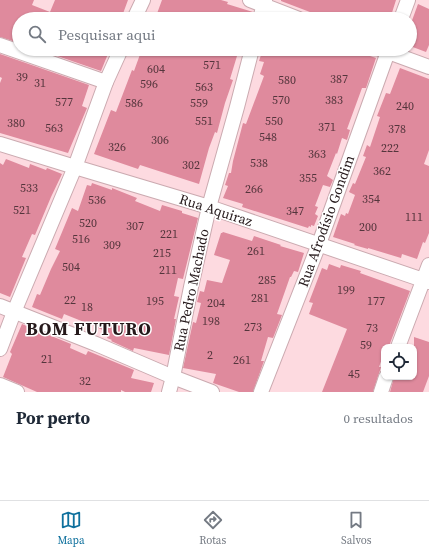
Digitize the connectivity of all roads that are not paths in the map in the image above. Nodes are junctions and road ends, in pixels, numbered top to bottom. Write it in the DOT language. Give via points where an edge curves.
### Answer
graph roads {
  1 [pos="143,0"];
  2 [pos="408,0"];
  3 [pos="259,2"];
  4 [pos="137,12"];
  5 [pos="260,12"];
  6 [pos="283,12"];
  7 [pos="404,12"];
  8 [pos="0,45"];
  9 [pos="12,49"];
  10 [pos="32,56"];
  11 [pos="118,56"];
  12 [pos="250,56"];
  13 [pos="384,56"];
  14 [pos="401,56"];
  15 [pos="429,67"];
  16 [pos="106,82"];
  17 [pos="0,144"];
  18 [pos="75,167"];
  19 [pos="209,206"];
  20 [pos="319,244"];
  21 [pos="429,265"];
  22 [pos="426,281"];
  23 [pos="0,306"];
  24 [pos="14,312"];
  25 [pos="399,344"];
  26 [pos="0,349"];
  27 [pos="173,377"];
  28 [pos="385,380"];
  29 [pos="0,385"];
  30 [pos="17,392"];
  31 [pos="169,392"];
  32 [pos="212,392"];
  33 [pos="261,392"];
  34 [pos="381,392"];
  1 -- 4 [label="street"];
  2 -- 7 [label="street"];
  3 -- 5 [label="street"];
  3 -- 6 [label="street"];
  8 -- 9 [label="street"];
  10 -- 16 [label="street"];
  11 -- 16 [label="street"];
  12 -- 19 [label="street, Rua Pedro Machado"];
  13 -- 20 [label="street, Rua Afrodísio Gondim"];
  14 -- 15 [label="street"];
  16 -- 18 [label="street"];
  17 -- 18 [label="street, Rua Aquiraz"];
  18 -- 19 [label="street, Rua Aquiraz"];
  18 -- 24 [label="street"];
  19 -- 20 [label="street, Rua Aquiraz"];
  19 -- 27 [label="street, Rua Pedro Machado"];
  20 -- 22 [label="street, Rua Aquiraz"];
  20 -- 33 [label="street, Rua Afrodísio Gondim"];
  21 -- 22 [label="street"];
  22 -- 25 [label="street"];
  23 -- 24 [label="street"];
  24 -- 26 [label="street"];
  24 -- 27 [label="street"];
  27 -- 31 [label="street, Rua Pedro Machado"];
  27 -- 32 [label="street"];
  28 -- 34 [label="street"];
  29 -- 30 [label="street"];
}
